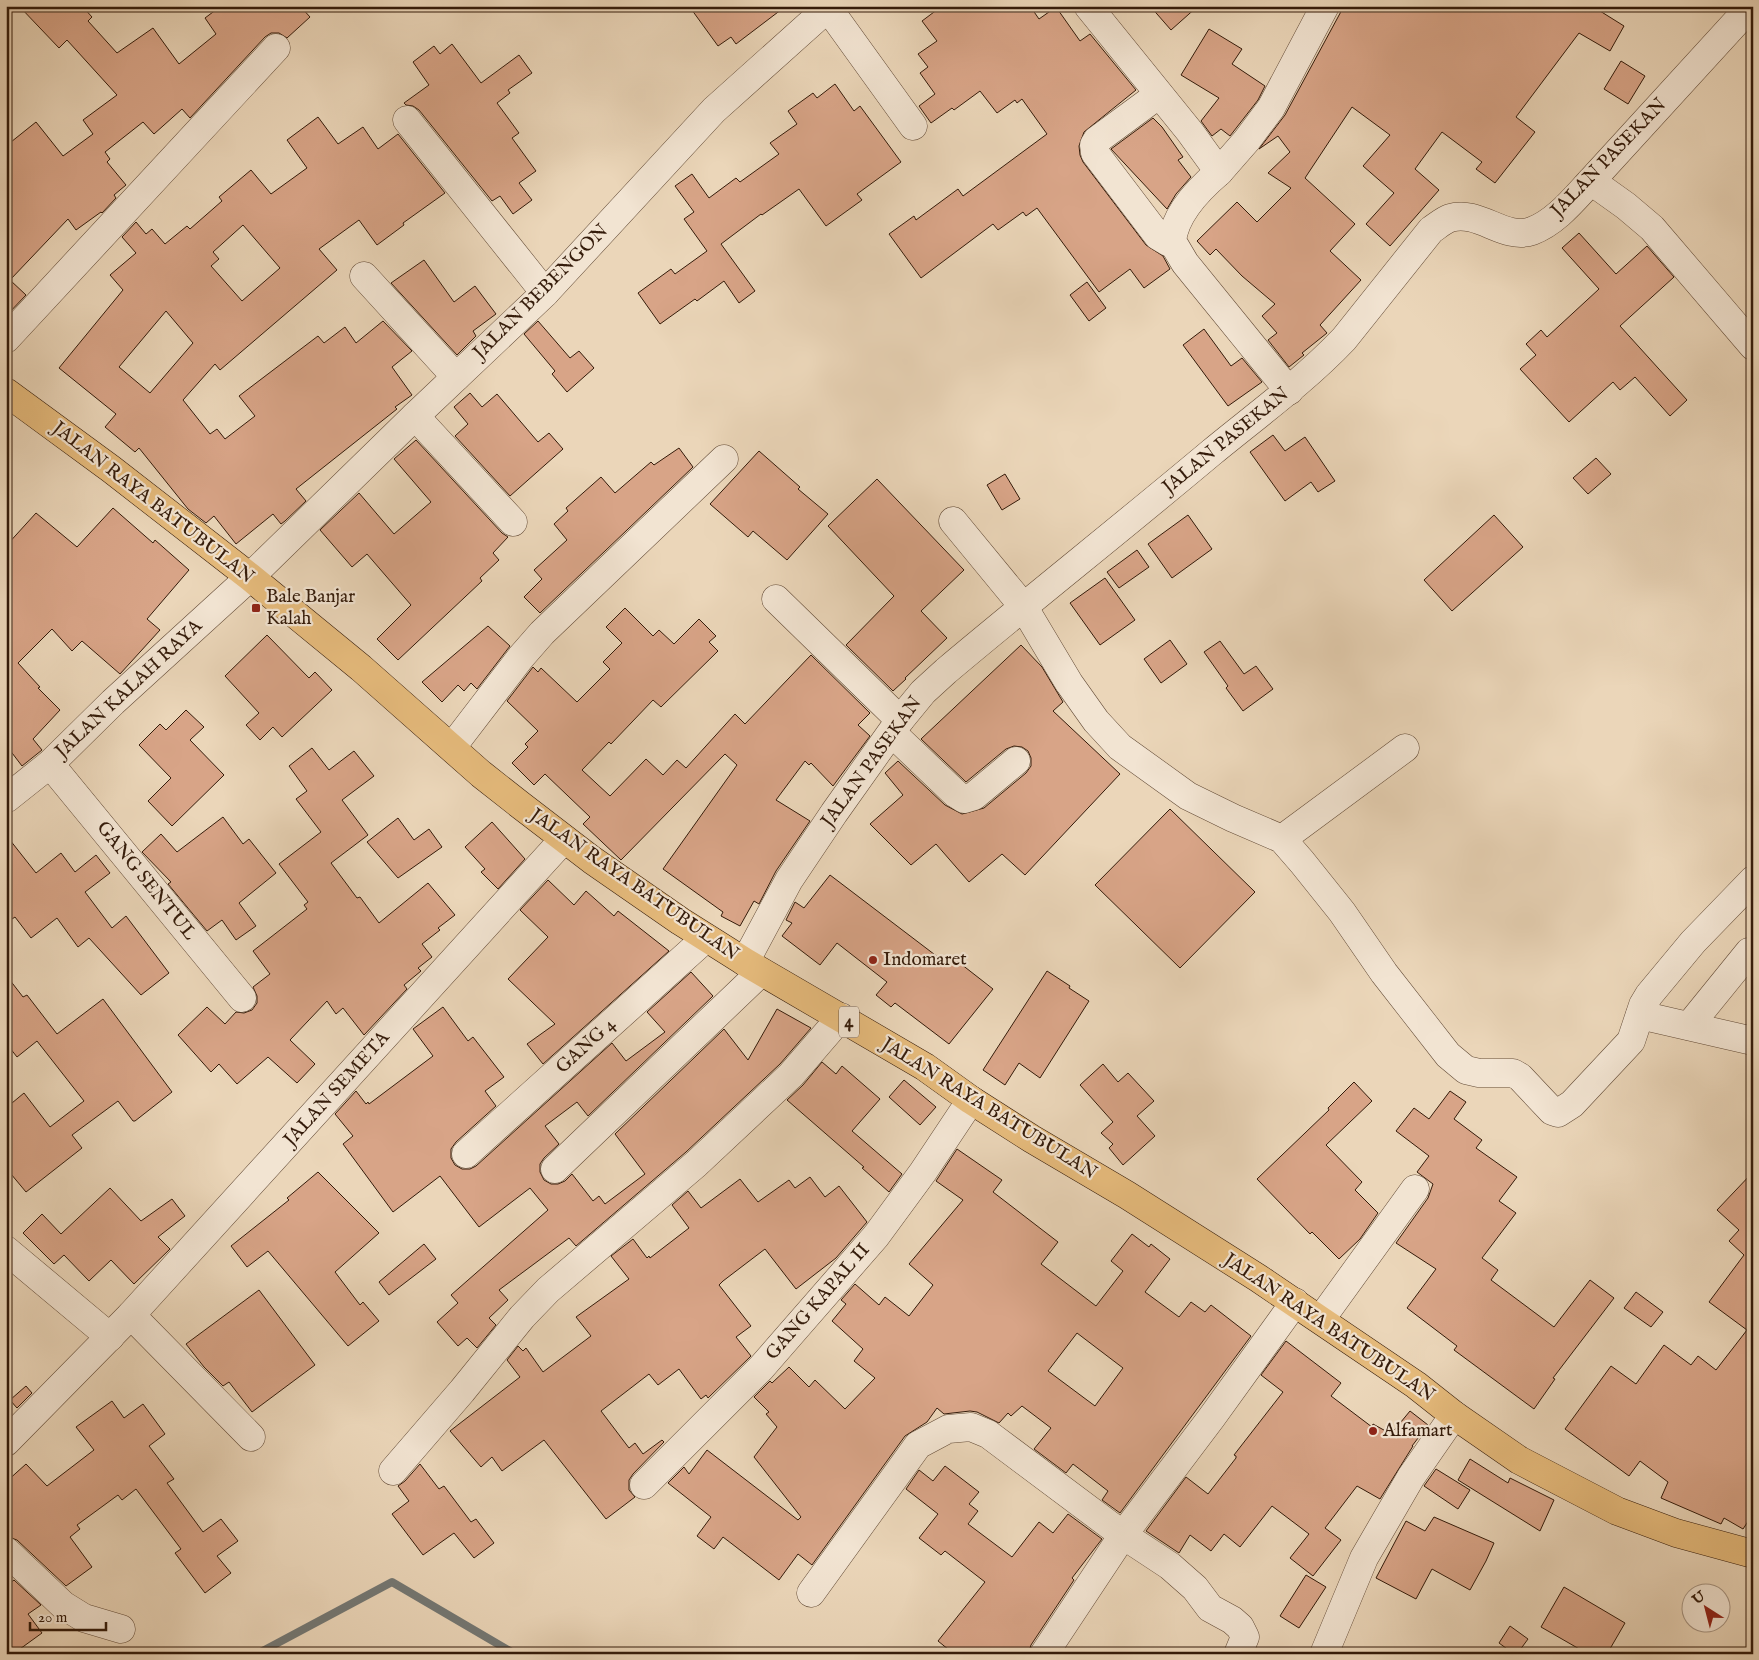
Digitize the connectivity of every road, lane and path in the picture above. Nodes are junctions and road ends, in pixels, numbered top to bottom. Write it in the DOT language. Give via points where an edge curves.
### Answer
graph roads {
  1 [pos="1088,6"];
  2 [pos="1325,6"];
  3 [pos="1751,6"];
  4 [pos="829,7"];
  5 [pos="276,48"];
  6 [pos="1158,95"];
  7 [pos="407,120"];
  8 [pos="913,126"];
  9 [pos="1219,172"];
  10 [pos="1591,181"];
  11 [pos="1172,241"];
  12 [pos="364,276"];
  13 [pos="545,293"];
  14 [pos="6,339"];
  15 [pos="1753,346"];
  16 [pos="456,377"];
  17 [pos="1289,391"];
  18 [pos="6,392"];
  19 [pos="415,416"];
  20 [pos="724,459"];
  21 [pos="953,521"];
  22 [pos="512,522"];
  23 [pos="250,577"];
  24 [pos="776,599"];
  25 [pos="1016,612"];
  26 [pos="896,726"];
  27 [pos="452,747"];
  28 [pos="1405,748"];
  29 [pos="1016,761"];
  30 [pos="50,764"];
  31 [pos="6,799"];
  32 [pos="564,839"];
  33 [pos="1282,839"];
  34 [pos="1753,880"];
  35 [pos="706,938"];
  36 [pos="1749,952"];
  37 [pos="753,967"];
  38 [pos="242,998"];
  39 [pos="1640,1016"];
  40 [pos="841,1018"];
  41 [pos="1688,1026"];
  42 [pos="1753,1042"];
  43 [pos="971,1100"];
  44 [pos="466,1154"];
  45 [pos="555,1168"];
  46 [pos="1415,1189"];
  47 [pos="6,1250"];
  48 [pos="1294,1302"];
  49 [pos="131,1315"];
  50 [pos="1321,1319"];
  51 [pos="110,1337"];
  52 [pos="1454,1415"];
  53 [pos="251,1437"];
  54 [pos="6,1442"];
  55 [pos="393,1471"];
  56 [pos="644,1485"];
  57 [pos="1123,1535"];
  58 [pos="6,1551"];
  59 [pos="1753,1554"];
  60 [pos="812,1593"];
  61 [pos="122,1629"];
  62 [pos="1044,1654"];
  63 [pos="1238,1654"];
  64 [pos="1324,1654"];
  1 -- 6 [label="street"];
  2 -- 9 [label="street" via="1271,108"];
  3 -- 10 [label="street, JALAN PASEKAN"];
  4 -- 8 [label="street"];
  4 -- 13 [label="street, JALAN BEBENGON" via="714,110"];
  5 -- 14 [label="street"];
  6 -- 9 [label="street"];
  6 -- 11 [label="street" via="1094,145 1095,153 1158,236"];
  7 -- 13 [label="street"];
  9 -- 11 [label="street" via="1186,208 1175,227"];
  10 -- 15 [label="street" via="1652,228"];
  10 -- 17 [label="street, JALAN PASEKAN" via="1569,204 1532,231 1509,231 1462,217 1450,218 1431,230 1344,339"];
  11 -- 17 [label="street" via="1185,263"];
  12 -- 16 [label="street"];
  13 -- 16 [label="street, JALAN BEBENGON"];
  16 -- 19 [label="street, JALAN BEBENGON"];
  17 -- 25 [label="street, JALAN PASEKAN"];
  18 -- 23 [label="highway, JALAN RAYA BATUBULAN / 4"];
  19 -- 22 [label="street"];
  19 -- 23 [label="street, JALAN BEBENGON"];
  20 -- 27 [label="street" via="542,633"];
  21 -- 25 [label="street"];
  23 -- 27 [label="highway, JALAN RAYA BATUBULAN / 4"];
  23 -- 30 [label="street, JALAN KALAH RAYA"];
  24 -- 26 [label="street"];
  25 -- 26 [label="street, JALAN PASEKAN" via="946,671"];
  25 -- 33 [label="street" via="1096,721 1120,747 1188,796"];
  26 -- 29 [label="street" via="964,799 974,796"];
  26 -- 37 [label="street, JALAN PASEKAN" via="789,880"];
  27 -- 32 [label="highway, JALAN RAYA BATUBULAN / 4"];
  28 -- 33 [label="street"];
  30 -- 31 [label="street, JALAN KALAH RAYA"];
  30 -- 38 [label="street, GANG SENTUL"];
  32 -- 35 [label="highway, JALAN RAYA BATUBULAN / 4"];
  32 -- 49 [label="street, JALAN SEMETA"];
  33 -- 39 [label="street" via="1342,912 1384,973 1448,1055 1466,1070 1513,1073 1558,1113 1572,1104 1631,1041"];
  34 -- 39 [label="street" via="1693,942 1649,995"];
  35 -- 37 [label="highway, JALAN RAYA BATUBULAN / 4"];
  35 -- 44 [label="street, GANG 4"];
  36 -- 41 [label="street"];
  37 -- 40 [label="highway, JALAN RAYA BATUBULAN / 4"];
  37 -- 45 [label="street, JALAN PASEKAN"];
  39 -- 41 [label="street"];
  40 -- 43 [label="highway, JALAN RAYA BATUBULAN / 4"];
  40 -- 55 [label="street" via="791,1074 696,1164 548,1290"];
  41 -- 42 [label="street"];
  43 -- 48 [label="highway, JALAN RAYA BATUBULAN / 4" via="1186,1231"];
  43 -- 56 [label="street, GANG KAPAL II" via="876,1236 760,1368"];
  46 -- 50 [label="street"];
  47 -- 51 [label="street"];
  48 -- 50 [label="highway, JALAN RAYA BATUBULAN / 4"];
  48 -- 57 [label="street"];
  49 -- 51 [label="street, JALAN SEMETA"];
  49 -- 53 [label="street"];
  50 -- 52 [label="highway, JALAN RAYA BATUBULAN / 4"];
  51 -- 54 [label="street, JALAN SEMETA"];
  52 -- 59 [label="highway, JALAN RAYA BATUBULAN / 4" via="1519,1460 1617,1511 1676,1533"];
  52 -- 64 [label="street" via="1411,1477 1364,1558"];
  57 -- 60 [label="street" via="988,1434 971,1427 948,1428 918,1445"];
  57 -- 62 [label="street"];
  57 -- 63 [label="street" via="1170,1566 1195,1588 1210,1608 1240,1627 1245,1638"];
  58 -- 61 [label="street" via="63,1605 84,1618"];
}
